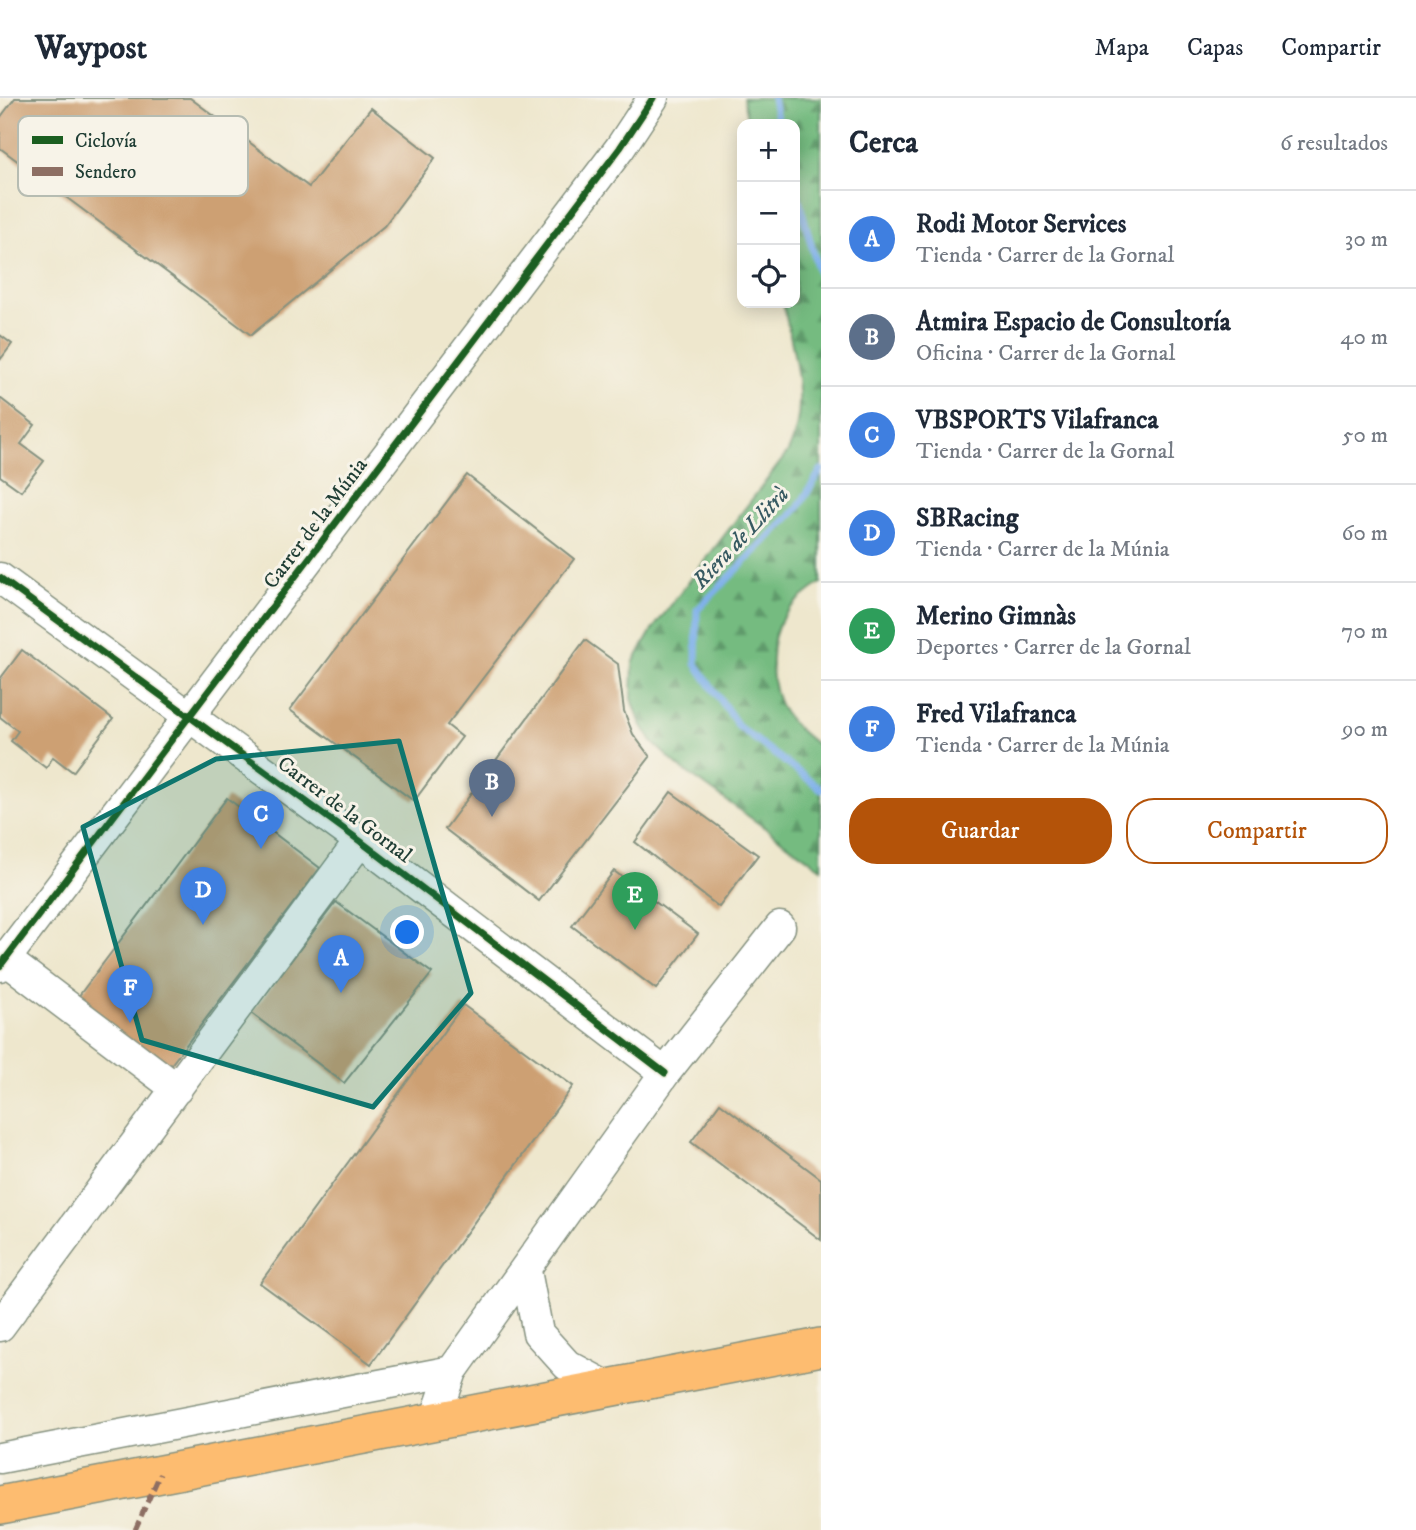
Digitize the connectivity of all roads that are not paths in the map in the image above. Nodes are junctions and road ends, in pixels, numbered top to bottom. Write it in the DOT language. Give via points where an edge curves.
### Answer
graph roads {
  1 [pos="653,98"];
  2 [pos="0,578"];
  3 [pos="190,716"];
  4 [pos="360,841"];
  5 [pos="780,927"];
  6 [pos="2,962"];
  7 [pos="664,1073"];
  8 [pos="177,1089"];
  9 [pos="526,1270"];
  10 [pos="1,1322"];
  11 [pos="821,1347"];
  12 [pos="453,1371"];
  13 [pos="610,1388"];
  14 [pos="435,1420"];
  15 [pos="0,1458"];
  16 [pos="0,1505"];
  1 -- 3 [label="street, Carrer de la Múnia" via="620,148"];
  2 -- 3 [label="street, Carrer de la Gornal"];
  3 -- 4 [label="street, Carrer de la Gornal"];
  3 -- 6 [label="street, Carrer de la Múnia"];
  4 -- 7 [label="street, Carrer de la Gornal"];
  4 -- 8 [label="street"];
  5 -- 7 [label="street"];
  6 -- 8 [label="street"];
  7 -- 9 [label="street"];
  8 -- 10 [label="street"];
  9 -- 12 [label="street"];
  9 -- 13 [label="street" via="538,1333 567,1365"];
  11 -- 13 [label="main road"];
  12 -- 14 [label="street"];
  12 -- 15 [label="street"];
  13 -- 14 [label="main road"];
  14 -- 16 [label="main road"];
}
